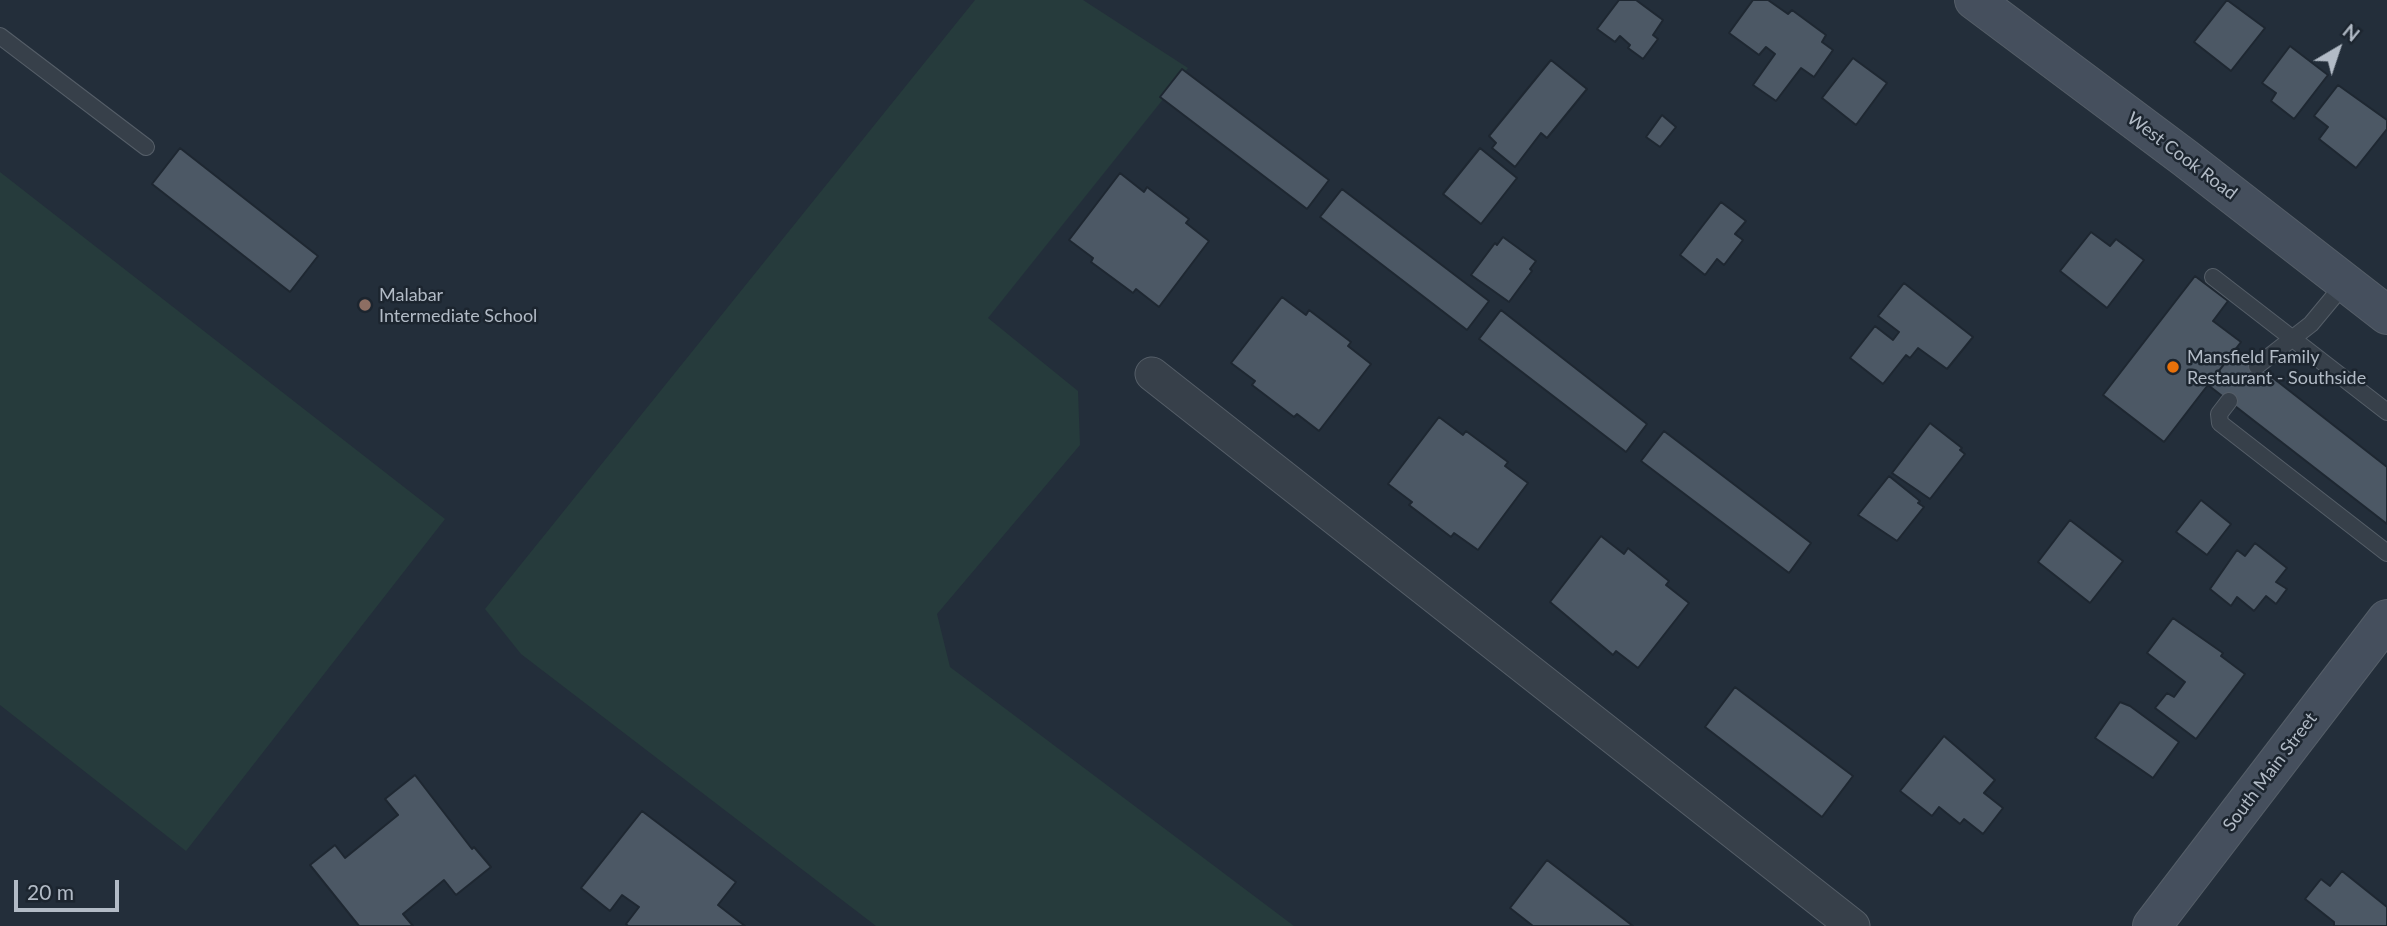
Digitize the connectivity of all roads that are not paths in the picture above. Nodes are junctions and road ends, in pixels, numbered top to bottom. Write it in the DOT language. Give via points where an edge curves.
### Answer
graph roads {
  1 [pos="1974,0"];
  2 [pos="0,36"];
  3 [pos="145,147"];
  4 [pos="2213,276"];
  5 [pos="2345,283"];
  6 [pos="2387,315"];
  7 [pos="2291,338"];
  8 [pos="2257,366"];
  9 [pos="1152,374"];
  10 [pos="2229,401"];
  11 [pos="2387,412"];
  12 [pos="2387,554"];
  13 [pos="2387,619"];
  14 [pos="1853,926"];
  15 [pos="2152,926"];
  1 -- 5 [label="main road, West Cook Road"];
  2 -- 3 [label="lane"];
  4 -- 7 [label="lane"];
  5 -- 6 [label="main road, West Cook Road"];
  5 -- 7 [label="lane" via="2311,324"];
  7 -- 8 [label="lane"];
  7 -- 11 [label="lane"];
  9 -- 14 [label="street"];
  10 -- 12 [label="lane" via="2219,414 2220,423"];
  13 -- 15 [label="main road, South Main Street"];
}
